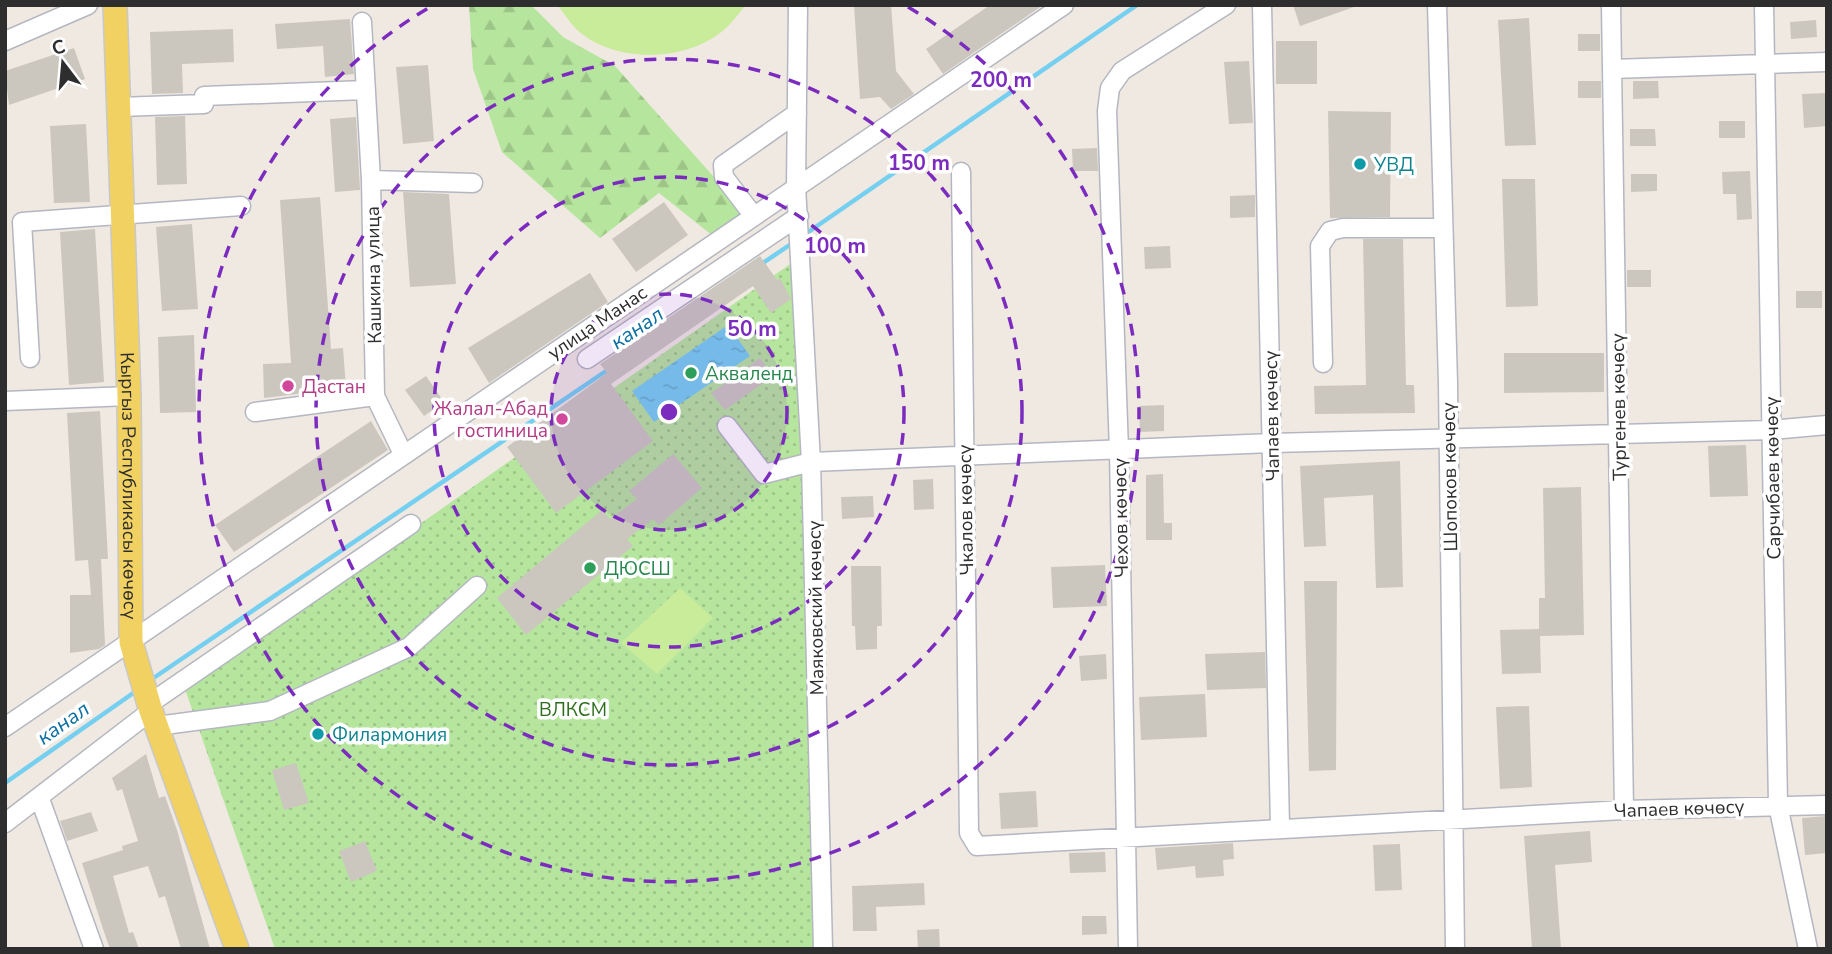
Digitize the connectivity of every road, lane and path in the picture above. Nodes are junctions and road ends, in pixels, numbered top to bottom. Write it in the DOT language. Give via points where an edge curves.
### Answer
graph roads {
  1 [pos="88,5"];
  2 [pos="115,5"];
  3 [pos="798,5"];
  4 [pos="1064,5"];
  5 [pos="1226,5"];
  6 [pos="1262,5"];
  7 [pos="1437,5"];
  8 [pos="1611,5"];
  9 [pos="1764,5"];
  10 [pos="362,22"];
  11 [pos="5,41"];
  12 [pos="1827,62"];
  13 [pos="1764,65"];
  14 [pos="1612,69"];
  15 [pos="365,90"];
  16 [pos="119,107"];
  17 [pos="797,113"];
  18 [pos="961,172"];
  19 [pos="371,180"];
  20 [pos="473,183"];
  21 [pos="796,186"];
  22 [pos="241,206"];
  23 [pos="753,215"];
  24 [pos="123,217"];
  25 [pos="799,218"];
  26 [pos="1443,228"];
  27 [pos="30,358"];
  28 [pos="587,359"];
  29 [pos="1323,363"];
  30 [pos="129,396"];
  31 [pos="375,396"];
  32 [pos="5,401"];
  33 [pos="255,412"];
  34 [pos="1827,425"];
  35 [pos="727,426"];
  36 [pos="1771,430"];
  37 [pos="1618,433"];
  38 [pos="1448,438"];
  39 [pos="1272,443"];
  40 [pos="1119,451"];
  41 [pos="403,454"];
  42 [pos="964,457"];
  43 [pos="811,462"];
  44 [pos="411,524"];
  45 [pos="477,586"];
  46 [pos="131,642"];
  47 [pos="152,714"];
  48 [pos="5,727"];
  49 [pos="40,799"];
  50 [pos="1778,805"];
  51 [pos="1827,805"];
  52 [pos="1624,810"];
  53 [pos="1452,819"];
  54 [pos="5,823"];
  55 [pos="1280,827"];
  56 [pos="1125,835"];
  57 [pos="977,846"];
  58 [pos="93,949"];
  59 [pos="237,949"];
  60 [pos="823,949"];
  61 [pos="1128,949"];
  62 [pos="1455,949"];
  63 [pos="1808,949"];
  1 -- 11 [label="street"];
  2 -- 16 [label="main road, Кыргыз Республикасы көчөсү"];
  3 -- 17 [label="street"];
  4 -- 21 [label="street, улица Манас"];
  5 -- 40 [label="street, Чехов көчөсү" via="1122,71 1110,88 1107,111"];
  6 -- 39 [label="street, Чапаев көчөсү"];
  7 -- 26 [label="street, Шопоков көчөсү"];
  8 -- 14 [label="street, Тургенев көчөсү"];
  9 -- 13 [label="street, Сарчибаев көчөсү"];
  10 -- 15 [label="street, Кашкина улица"];
  12 -- 13 [label="street"];
  13 -- 14 [label="street"];
  13 -- 36 [label="street, Сарчибаев көчөсү"];
  14 -- 37 [label="street, Тургенев көчөсү"];
  15 -- 16 [label="street" via="204,96 204,104"];
  15 -- 19 [label="street, Кашкина улица"];
  16 -- 24 [label="main road, Кыргыз Республикасы көчөсү"];
  17 -- 21 [label="street"];
  17 -- 23 [label="street" via="723,165 724,177"];
  18 -- 42 [label="street, Чкалов көчөсү"];
  19 -- 20 [label="street"];
  19 -- 31 [label="street, Кашкина улица"];
  21 -- 23 [label="street, улица Манас"];
  21 -- 25 [label="street, Маяковский көчөсү"];
  22 -- 24 [label="street"];
  23 -- 41 [label="street, улица Манас"];
  24 -- 27 [label="street" via="22,222"];
  24 -- 30 [label="main road, Кыргыз Республикасы көчөсү"];
  25 -- 28 [label="street"];
  25 -- 43 [label="street, Маяковский көчөсү"];
  26 -- 29 [label="street" via="1330,231 1320,246"];
  26 -- 38 [label="street, Шопоков көчөсү"];
  30 -- 32 [label="street"];
  30 -- 46 [label="main road, Кыргыз Республикасы көчөсү"];
  31 -- 33 [label="street"];
  31 -- 41 [label="street, Кашкина улица"];
  34 -- 36 [label="street"];
  35 -- 43 [label="street" via="764,474"];
  36 -- 37 [label="street"];
  36 -- 50 [label="street, Сарчибаев көчөсү"];
  37 -- 38 [label="street"];
  37 -- 52 [label="street, Тургенев көчөсү"];
  38 -- 39 [label="street"];
  38 -- 53 [label="street, Шопоков көчөсү"];
  39 -- 40 [label="street"];
  39 -- 55 [label="street, Чапаев көчөсү"];
  40 -- 42 [label="street"];
  40 -- 56 [label="street, Чехов көчөсү"];
  41 -- 46 [label="street, улица Манас"];
  42 -- 43 [label="street"];
  42 -- 57 [label="street, Чкалов көчөсү" via="969,833"];
  43 -- 60 [label="street, Маяковский көчөсү"];
  44 -- 47 [label="street"];
  45 -- 47 [label="street" via="410,647 271,711"];
  46 -- 47 [label="main road, Кыргыз Республикасы көчөсү"];
  46 -- 48 [label="street, улица Манас"];
  47 -- 49 [label="street"];
  47 -- 59 [label="main road, Кыргыз Республикасы көчөсү"];
  49 -- 54 [label="street"];
  49 -- 58 [label="street"];
  50 -- 51 [label="street, Чапаев көчөсү"];
  50 -- 52 [label="street, Чапаев көчөсү"];
  50 -- 63 [label="street, Сарчибаев көчөсү"];
  52 -- 53 [label="street, Чапаев көчөсү"];
  53 -- 55 [label="street, Чапаев көчөсү"];
  53 -- 62 [label="street, Шопоков көчөсү"];
  55 -- 56 [label="street, Чапаев көчөсү"];
  56 -- 57 [label="street, Чапаев көчөсү"];
  56 -- 61 [label="street, Чехов көчөсү"];
}
